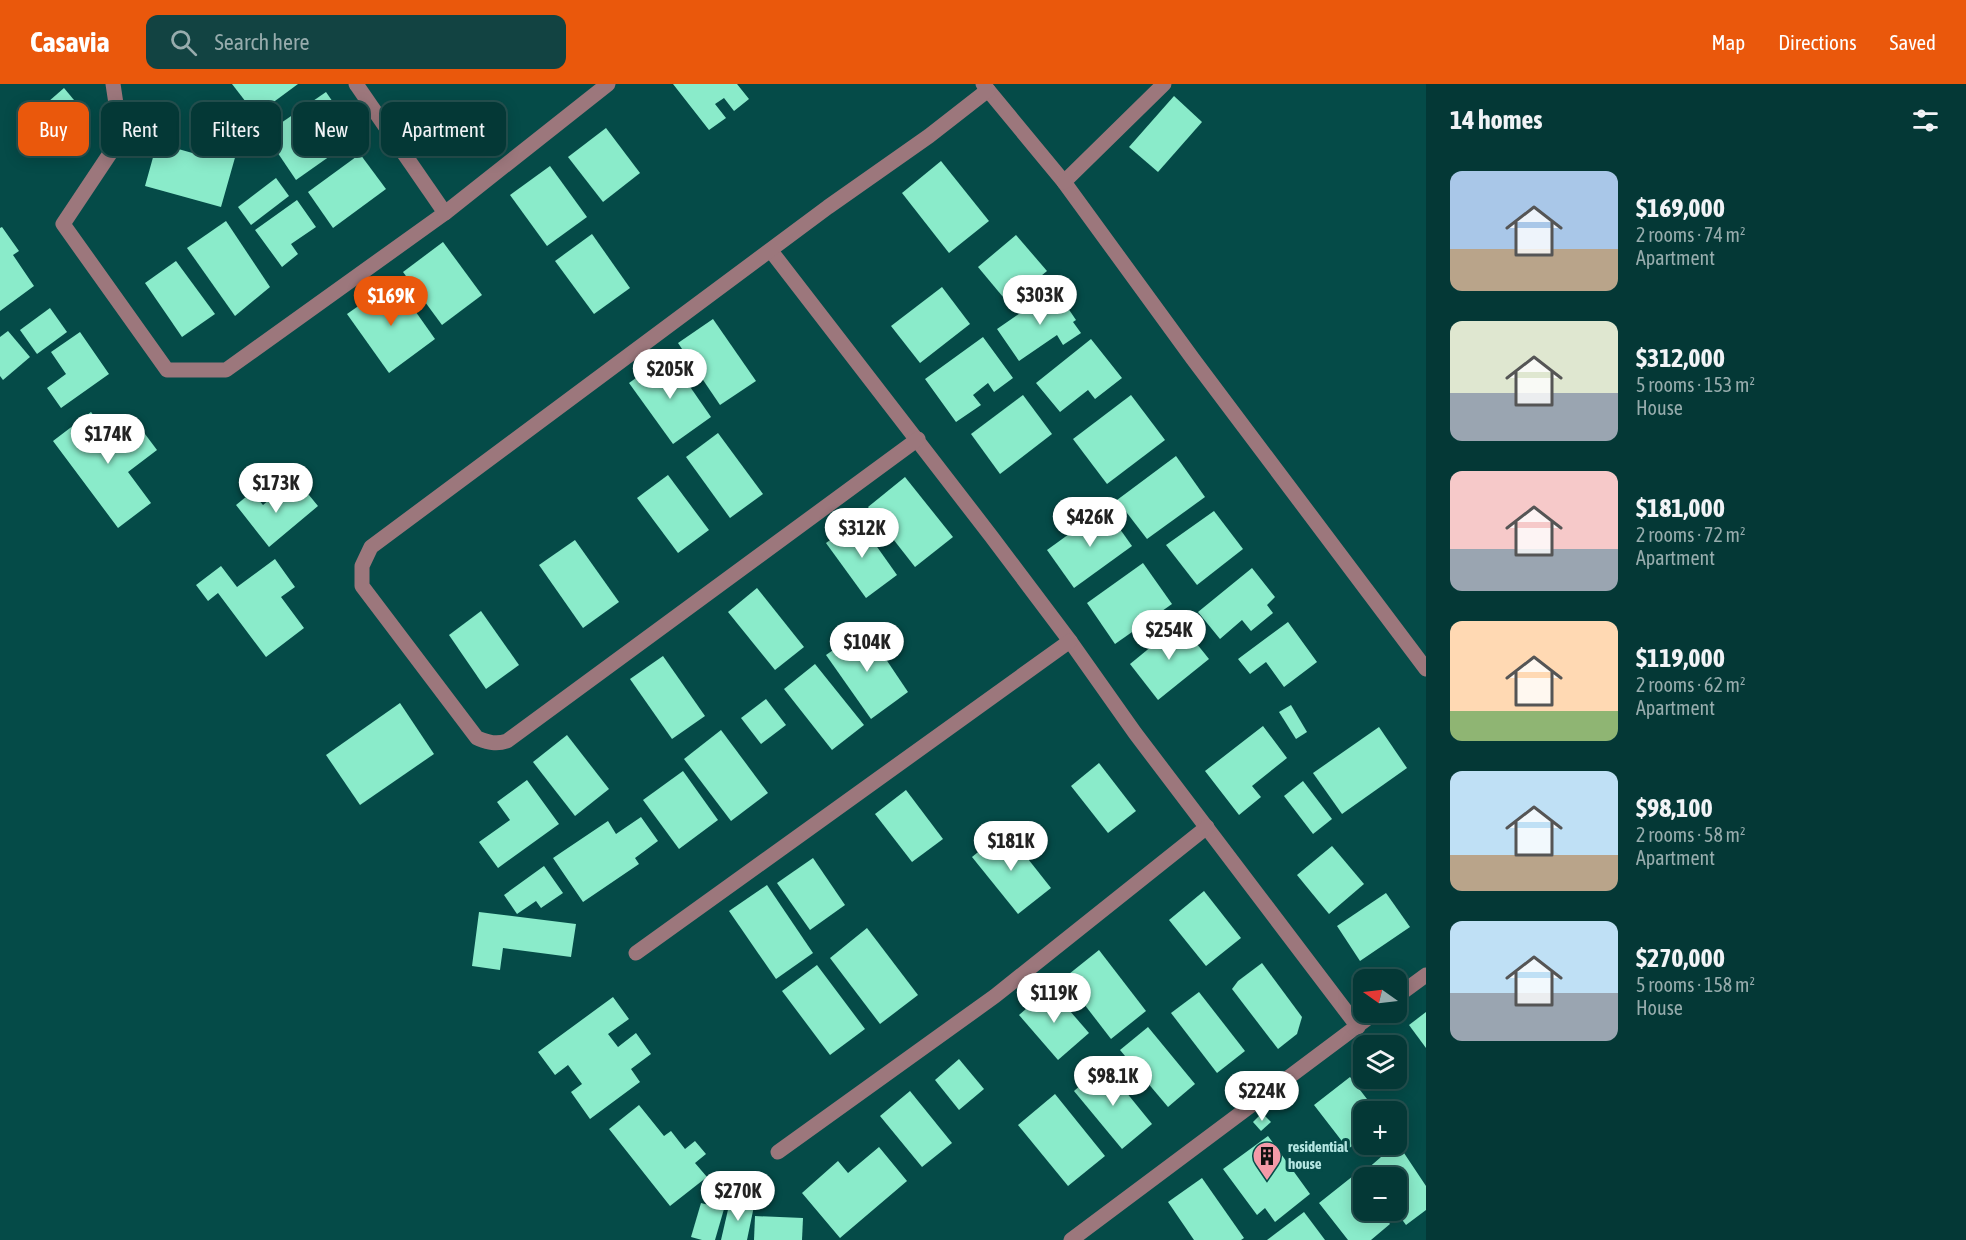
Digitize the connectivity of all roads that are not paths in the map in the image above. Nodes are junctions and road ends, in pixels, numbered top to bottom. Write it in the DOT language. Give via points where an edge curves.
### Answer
graph roads {
  1 [pos="114,84"];
  2 [pos="356,84"];
  3 [pos="608,84"];
  4 [pos="1164,84"];
  5 [pos="986,87"];
  6 [pos="1064,182"];
  7 [pos="445,213"];
  8 [pos="771,251"];
  9 [pos="918,440"];
  10 [pos="1070,641"];
  11 [pos="1426,669"];
  12 [pos="1207,827"];
  13 [pos="636,953"];
  14 [pos="1426,975"];
  15 [pos="1407,989"];
  16 [pos="1363,1023"];
  17 [pos="1358,1027"];
  18 [pos="778,1152"];
  19 [pos="1071,1240"];
  1 -- 7 [label="street" via="121,137 63,224 166,370 226,370"];
  2 -- 7 [label="street"];
  3 -- 7 [label="street"];
  4 -- 6 [label="street"];
  5 -- 6 [label="street"];
  5 -- 8 [label="street" via="930,136"];
  6 -- 11 [label="street"];
  8 -- 9 [label="street"];
  8 -- 9 [label="street" via="371,546 362,566 362,586 477,738 491,744 507,741"];
  9 -- 10 [label="street"];
  10 -- 12 [label="street"];
  10 -- 13 [label="street"];
  12 -- 17 [label="street"];
  12 -- 18 [label="street" via="995,996"];
  14 -- 15 [label="street"];
  16 -- 17 [label="street"];
  17 -- 19 [label="street"];
}
